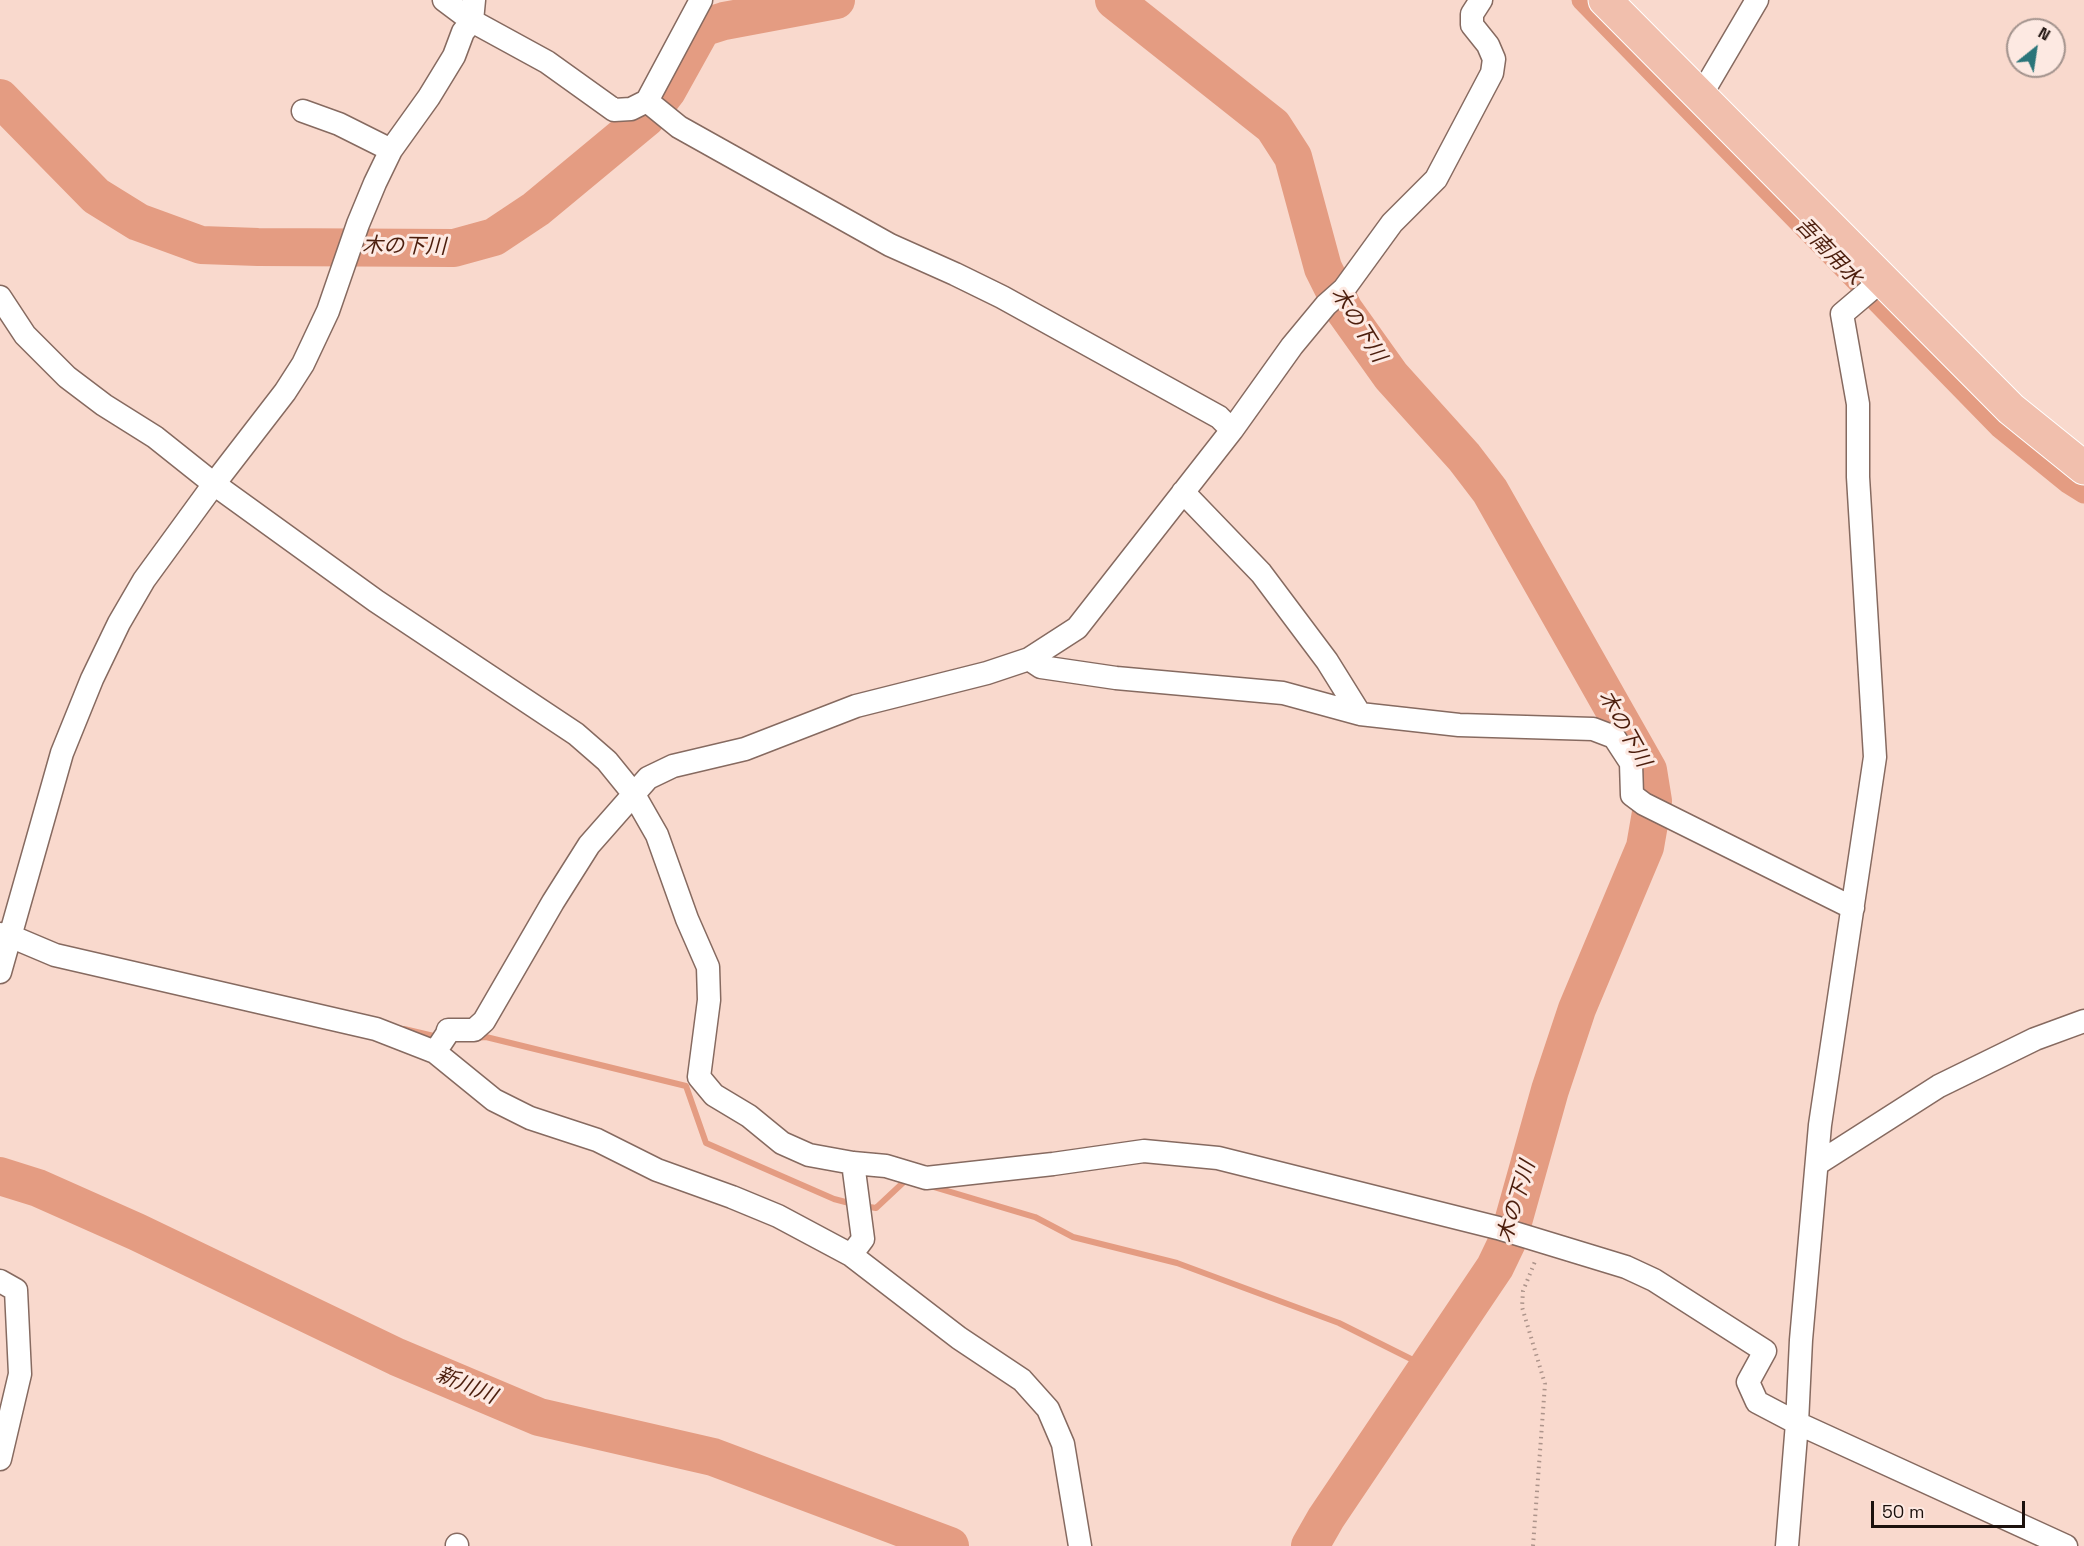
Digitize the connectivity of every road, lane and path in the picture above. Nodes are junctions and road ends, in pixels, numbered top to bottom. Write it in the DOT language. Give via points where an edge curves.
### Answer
graph roads {
  1 [pos="444,0"];
  2 [pos="701,0"];
  3 [pos="1481,0"];
  4 [pos="1605,0"];
  5 [pos="1757,0"];
  6 [pos="473,10"];
  7 [pos="1700,97"];
  8 [pos="653,106"];
  9 [pos="303,111"];
  10 [pos="391,150"];
  11 [pos="1872,288"];
  12 [pos="0,297"];
  13 [pos="1232,430"];
  14 [pos="2084,468"];
  15 [pos="214,484"];
  16 [pos="1183,492"];
  17 [pos="1029,659"];
  18 [pos="1360,714"];
  19 [pos="633,794"];
  20 [pos="1853,908"];
  21 [pos="5,935"];
  22 [pos="0,972"];
  23 [pos="2084,1021"];
  24 [pos="441,1043"];
  25 [pos="853,1163"];
  26 [pos="1817,1164"];
  27 [pos="1544,1242"];
  28 [pos="851,1255"];
  29 [pos="0,1281"];
  30 [pos="1797,1423"];
  31 [pos="0,1459"];
  32 [pos="1080,1546"];
  33 [pos="1533,1546"];
  34 [pos="1787,1546"];
  35 [pos="2066,1546"];
  1 -- 6 [label="street"];
  2 -- 8 [label="street"];
  3 -- 13 [label="street" via="1472,14 1472,25 1494,59 1492,74 1436,179 1392,223 1344,289 1292,346"];
  4 -- 7 [label="main road"];
  5 -- 7 [label="street"];
  6 -- 8 [label="street" via="614,110"];
  6 -- 10 [label="street" via="444,74"];
  7 -- 11 [label="main road"];
  8 -- 13 [label="street" via="679,127 890,245 1002,297 1219,417"];
  9 -- 10 [label="street"];
  10 -- 15 [label="street" via="303,364"];
  11 -- 14 [label="main road" via="2011,410"];
  11 -- 20 [label="street" via="1842,314 1858,404 1858,477 1875,757"];
  12 -- 15 [label="street" via="26,335 68,377 155,437"];
  13 -- 16 [label="street"];
  15 -- 19 [label="street" via="376,601 576,734 607,761"];
  15 -- 21 [label="street" via="144,580 92,679 62,753"];
  16 -- 17 [label="street" via="1077,628"];
  16 -- 18 [label="street" via="1261,573 1327,661"];
  17 -- 18 [label="street" via="1041,667 1116,678 1283,693"];
  17 -- 19 [label="street" via="856,706 745,749 673,766 648,778"];
  18 -- 20 [label="street" via="1459,725 1593,729 1614,737 1631,762 1632,795 1644,804"];
  19 -- 24 [label="street" via="589,845 484,1021 474,1030 448,1030"];
  19 -- 25 [label="street" via="657,835 708,967 709,1000 699,1077 714,1095 749,1116 782,1143 809,1155"];
  20 -- 26 [label="street"];
  21 -- 22 [label="street"];
  21 -- 24 [label="street" via="55,955"];
  23 -- 26 [label="street" via="2035,1039 1939,1086"];
  24 -- 28 [label="street" via="494,1100 530,1118 597,1140 657,1170 778,1216"];
  25 -- 27 [label="street" via="886,1166 926,1178 1144,1151 1218,1158"];
  25 -- 28 [label="street" via="863,1239"];
  26 -- 30 [label="street"];
  27 -- 30 [label="street" via="1626,1267 1654,1280 1765,1351 1748,1382 1757,1402"];
  27 -- 33 [label="path" via="1523,1292 1522,1307 1545,1384"];
  28 -- 32 [label="street" via="959,1338 1022,1380 1048,1409 1063,1444"];
  29 -- 31 [label="street" via="16,1290 20,1374"];
  30 -- 34 [label="street"];
  30 -- 35 [label="street"];
}
